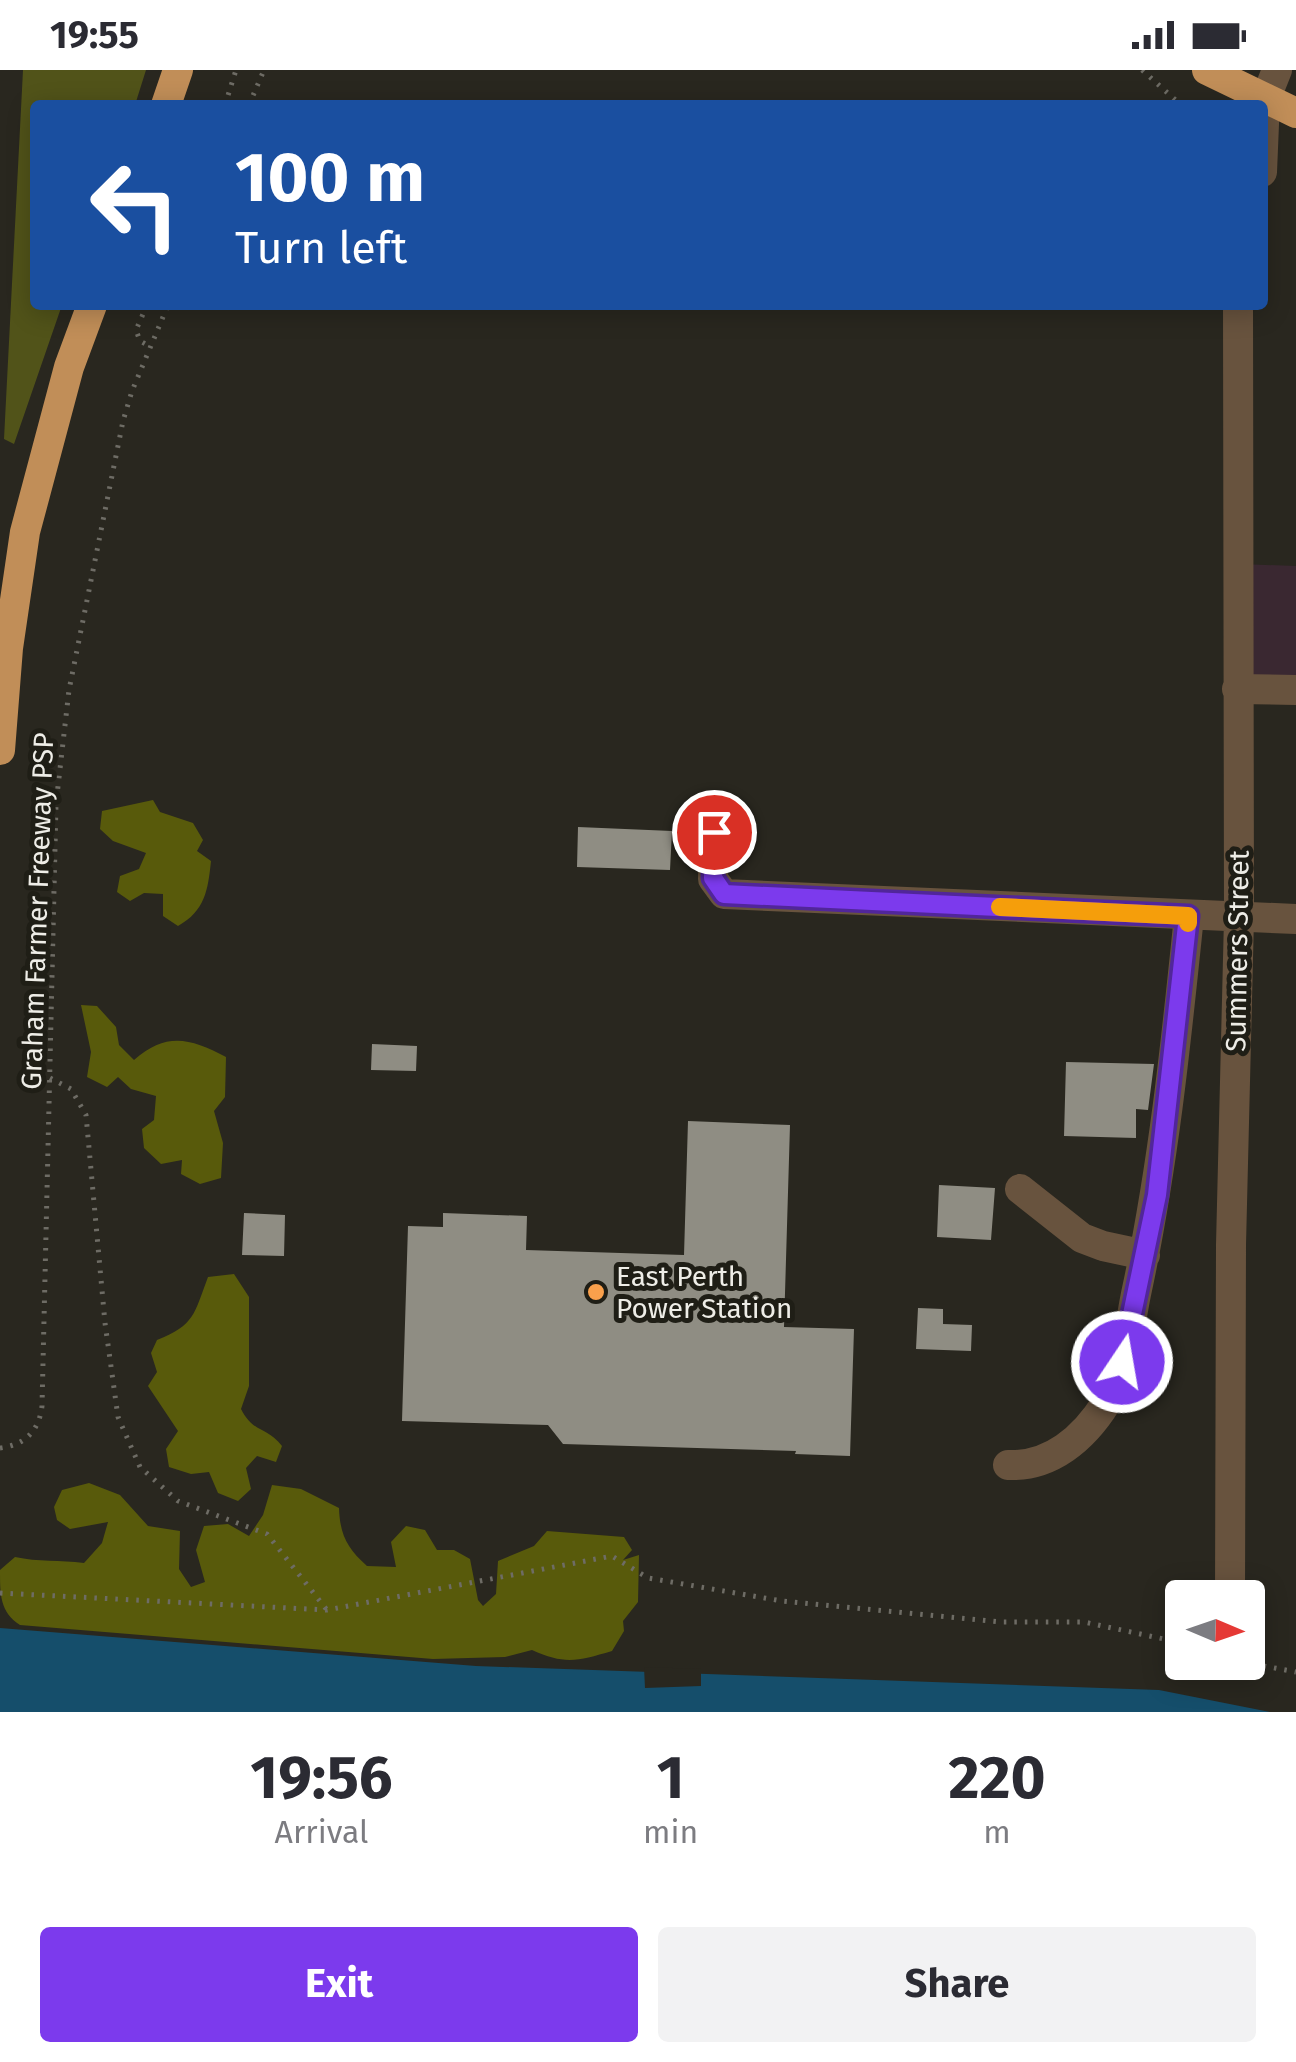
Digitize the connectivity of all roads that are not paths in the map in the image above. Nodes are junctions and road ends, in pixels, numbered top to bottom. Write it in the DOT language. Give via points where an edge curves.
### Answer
graph roads {
  1 [pos="178,70"];
  2 [pos="1277,70"];
  3 [pos="1225,82"];
  4 [pos="168,100"];
  5 [pos="1265,100"];
  6 [pos="1268,101"];
  7 [pos="1296,113"];
  8 [pos="90,310"];
  9 [pos="1238,310"];
  10 [pos="1237,689"];
  11 [pos="1296,690"];
  12 [pos="0,750"];
  13 [pos="714,832"];
  14 [pos="1188,916"];
  15 [pos="1240,918"];
  16 [pos="1296,919"];
  17 [pos="1020,1189"];
  18 [pos="1145,1254"];
  19 [pos="1008,1466"];
  20 [pos="1230,1580"];
  1 -- 4 [label="highway"];
  2 -- 5 [label="street"];
  3 -- 5 [label="highway"];
  6 -- 7 [label="highway"];
  8 -- 12 [label="highway" via="25,532"];
  9 -- 10 [label="street, Summers Street"];
  10 -- 11 [label="street"];
  10 -- 15 [label="street, Summers Street"];
  13 -- 14 [label="street" via="713,878 724,894"];
  14 -- 15 [label="street"];
  14 -- 18 [label="street"];
  15 -- 16 [label="street"];
  15 -- 20 [label="street, Summers Street"];
  17 -- 18 [label="street" via="1082,1238"];
  18 -- 19 [label="street" via="1108,1400 1082,1436 1052,1456"];
}
